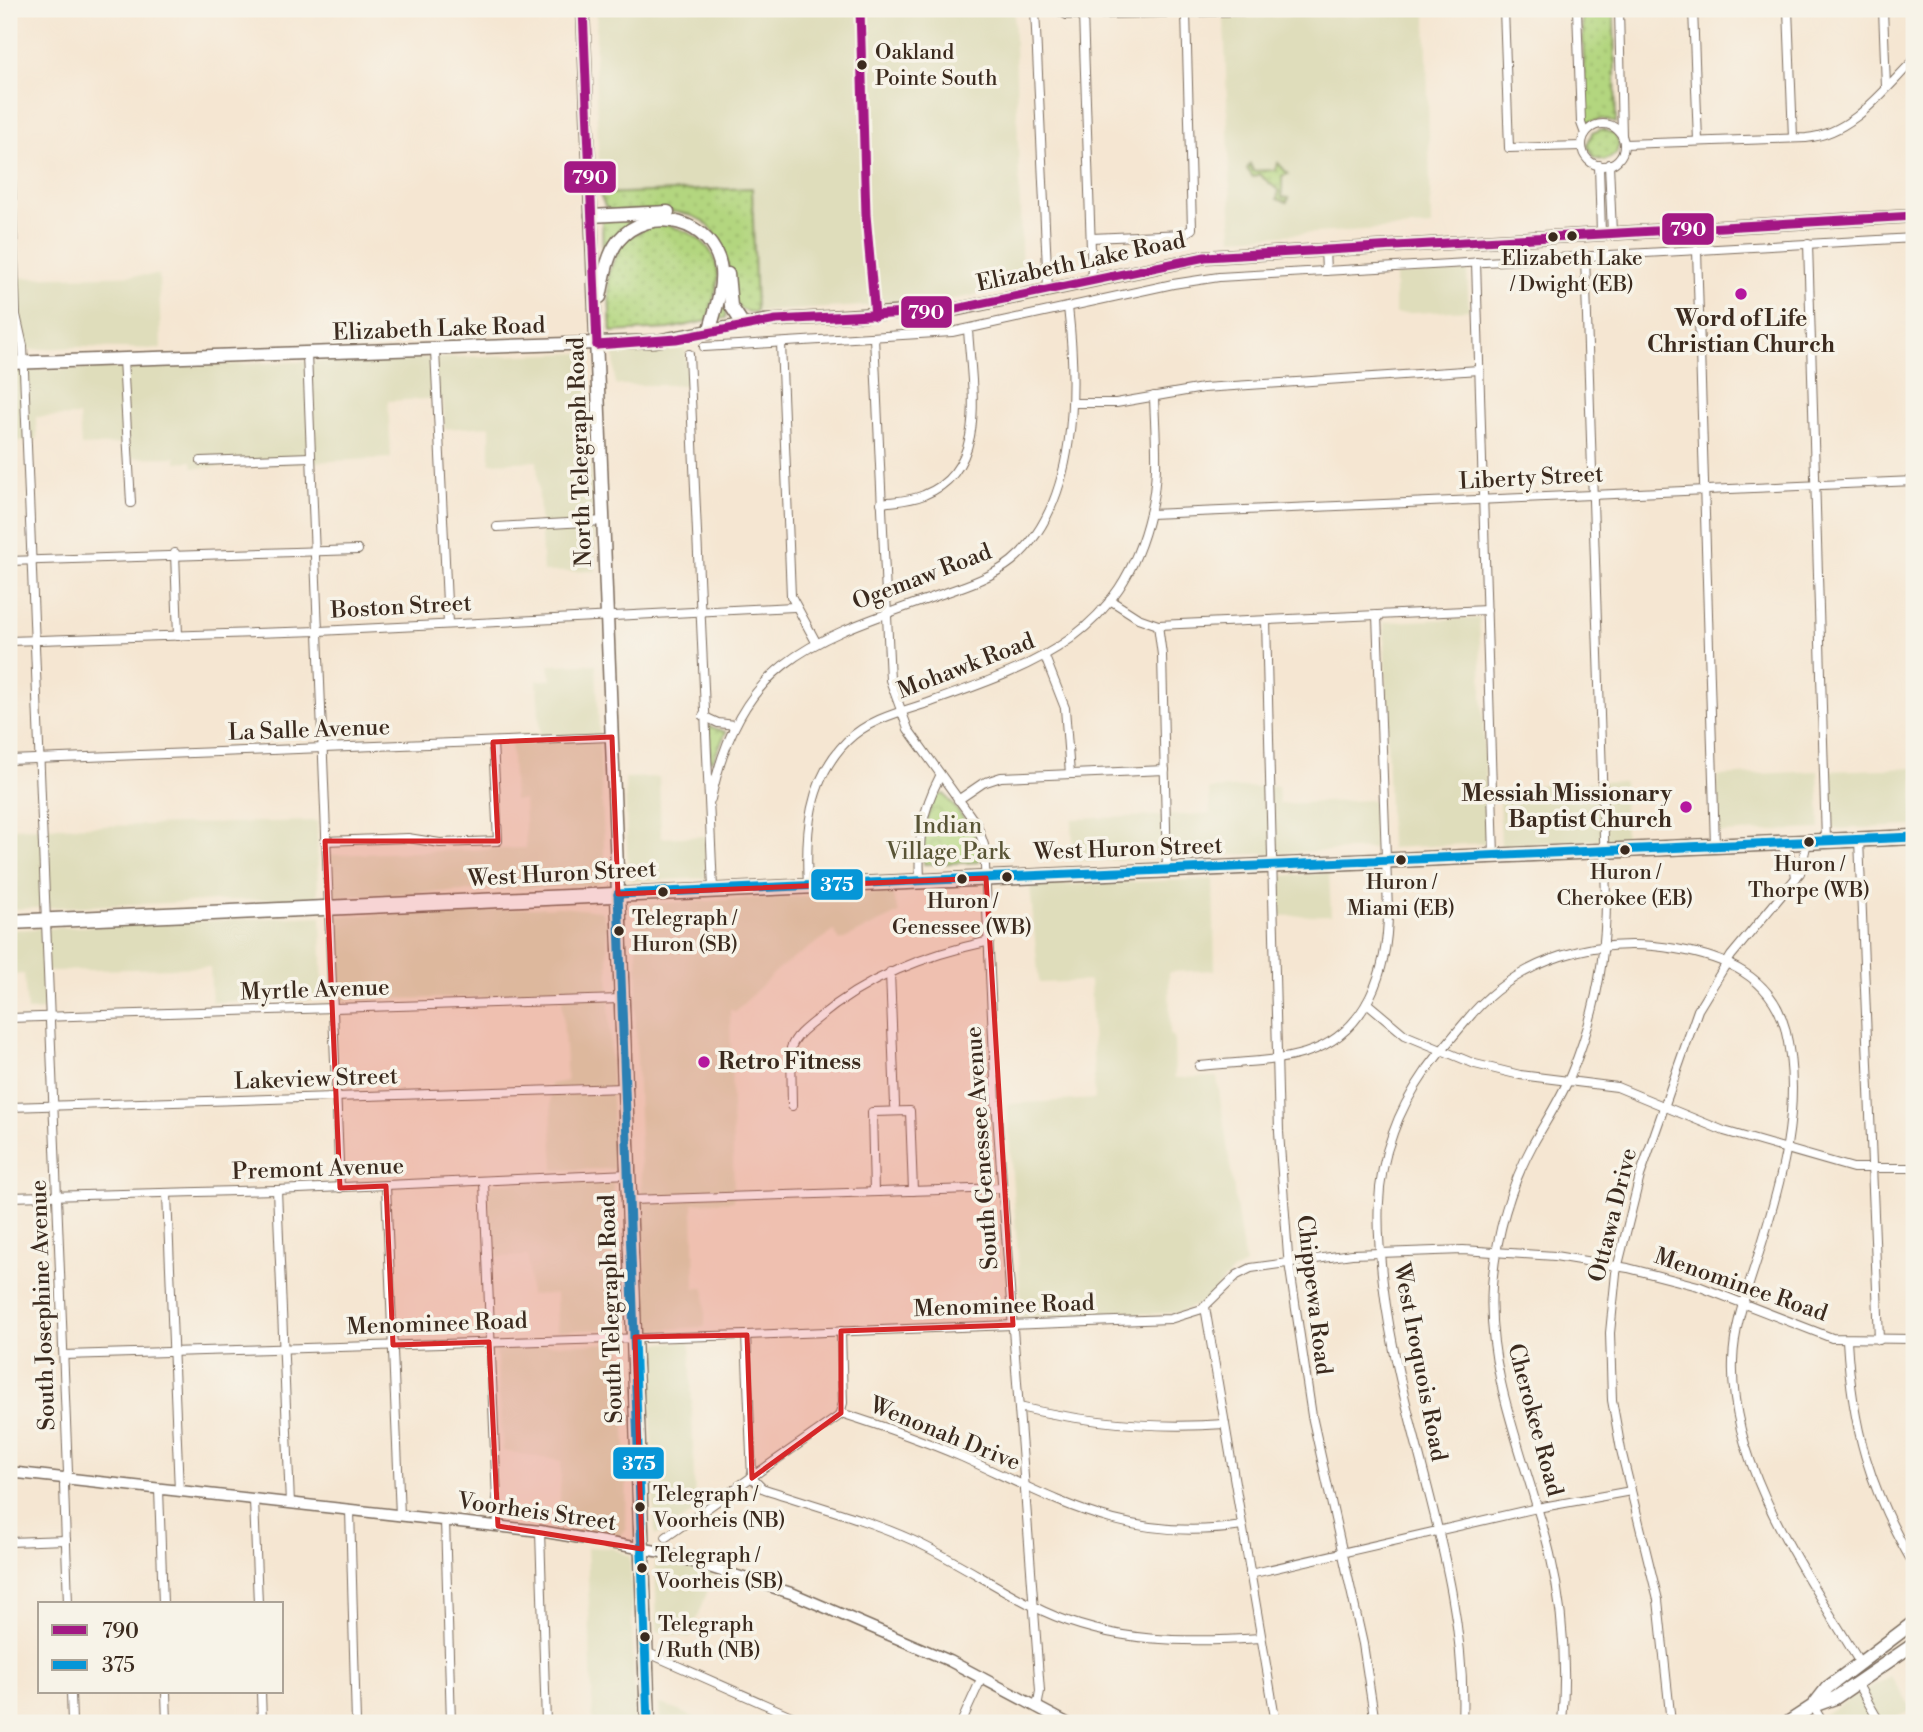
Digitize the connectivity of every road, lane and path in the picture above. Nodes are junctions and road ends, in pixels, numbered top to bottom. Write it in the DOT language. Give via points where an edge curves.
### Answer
graph roads {
  1 [pos="583,9"];
  2 [pos="1035,9"];
  3 [pos="1346,9"];
  4 [pos="1504,9"];
  5 [pos="1577,9"];
  6 [pos="1619,9"];
  7 [pos="1693,9"];
  8 [pos="1788,9"];
  9 [pos="1883,9"];
  10 [pos="1057,10"];
  11 [pos="1210,10"];
  12 [pos="1186,12"];
  13 [pos="1083,14"];
  14 [pos="1914,60"];
  15 [pos="1886,88"];
  16 [pos="9,123"];
  17 [pos="1585,134"];
  18 [pos="1793,138"];
  19 [pos="1623,140"];
  20 [pos="1698,141"];
  21 [pos="1582,146"];
  22 [pos="1609,164"];
  23 [pos="1599,165"];
  24 [pos="591,216"];
  25 [pos="1914,216"];
  26 [pos="1606,233"];
  27 [pos="1091,237"];
  28 [pos="1914,238"];
  29 [pos="1808,243"];
  30 [pos="1325,249"];
  31 [pos="1697,250"];
  32 [pos="1585,256"];
  33 [pos="1476,262"];
  34 [pos="1326,271"];
  35 [pos="1092,279"];
  36 [pos="1048,290"];
  37 [pos="1068,307"];
  38 [pos="596,315"];
  39 [pos="743,324"];
  40 [pos="968,329"];
  41 [pos="709,333"];
  42 [pos="874,337"];
  43 [pos="781,342"];
  44 [pos="597,345"];
  45 [pos="704,347"];
  46 [pos="435,350"];
  47 [pos="307,354"];
  48 [pos="690,354"];
  49 [pos="123,359"];
  50 [pos="24,362"];
  51 [pos="9,363"];
  52 [pos="1479,370"];
  53 [pos="1154,396"];
  54 [pos="1073,403"];
  55 [pos="311,457"];
  56 [pos="201,461"];
  57 [pos="1914,481"];
  58 [pos="1815,486"];
  59 [pos="1705,490"];
  60 [pos="1593,495"];
  61 [pos="1484,500"];
  62 [pos="131,503"];
  63 [pos="881,503"];
  64 [pos="1150,514"];
  65 [pos="604,522"];
  66 [pos="497,527"];
  67 [pos="358,550"];
  68 [pos="315,551"];
  69 [pos="175,553"];
  70 [pos="32,560"];
  71 [pos="9,561"];
  72 [pos="1110,600"];
  73 [pos="794,607"];
  74 [pos="1487,610"];
  75 [pos="699,611"];
  76 [pos="607,614"];
  77 [pos="885,614"];
  78 [pos="1377,615"];
  79 [pos="1266,620"];
  80 [pos="447,624"];
  81 [pos="1158,625"];
  82 [pos="319,631"];
  83 [pos="178,636"];
  84 [pos="36,640"];
  85 [pos="9,641"];
  86 [pos="816,642"];
  87 [pos="1045,657"];
  88 [pos="900,712"];
  89 [pos="703,716"];
  90 [pos="735,724"];
  91 [pos="612,737"];
  92 [pos="493,742"];
  93 [pos="323,748"];
  94 [pos="40,759"];
  95 [pos="9,760"];
  96 [pos="1165,770"];
  97 [pos="1070,774"];
  98 [pos="940,776"];
  99 [pos="710,799"];
  100 [pos="958,800"];
  101 [pos="1914,837"];
  102 [pos="1860,839"];
  103 [pos="325,841"];
  104 [pos="1826,841"];
  105 [pos="1807,842"];
  106 [pos="1779,843"];
  107 [pos="1715,846"];
  108 [pos="1604,851"];
  109 [pos="1494,856"];
  110 [pos="1385,861"];
  111 [pos="1273,866"];
  112 [pos="1167,870"];
  113 [pos="986,878"];
  114 [pos="1796,878"];
  115 [pos="920,881"];
  116 [pos="808,885"];
  117 [pos="713,889"];
  118 [pos="618,894"];
  119 [pos="327,908"];
  120 [pos="47,920"];
  121 [pos="9,922"];
  122 [pos="990,941"];
  123 [pos="1604,948"];
  124 [pos="1726,962"];
  125 [pos="890,972"];
  126 [pos="621,999"];
  127 [pos="1367,1003"];
  128 [pos="331,1009"];
  129 [pos="51,1017"];
  130 [pos="9,1018"];
  131 [pos="1440,1052"];
  132 [pos="1277,1058"];
  133 [pos="1199,1066"];
  134 [pos="1567,1081"];
  135 [pos="625,1088"];
  136 [pos="336,1098"];
  137 [pos="895,1105"];
  138 [pos="1662,1105"];
  139 [pos="54,1106"];
  140 [pos="792,1106"];
  141 [pos="9,1107"];
  142 [pos="1787,1149"];
  143 [pos="1914,1168"];
  144 [pos="1872,1170"];
  145 [pos="629,1174"];
  146 [pos="484,1182"];
  147 [pos="386,1186"];
  148 [pos="340,1188"];
  149 [pos="1003,1188"];
  150 [pos="278,1190"];
  151 [pos="913,1191"];
  152 [pos="874,1192"];
  153 [pos="167,1194"];
  154 [pos="58,1195"];
  155 [pos="9,1197"];
  156 [pos="630,1200"];
  157 [pos="1496,1251"];
  158 [pos="1379,1252"];
  159 [pos="1288,1261"];
  160 [pos="1617,1266"];
  161 [pos="1743,1303"];
  162 [pos="1205,1307"];
  163 [pos="1013,1325"];
  164 [pos="841,1331"];
  165 [pos="747,1335"];
  166 [pos="635,1337"];
  167 [pos="1914,1339"];
  168 [pos="1847,1340"];
  169 [pos="1879,1340"];
  170 [pos="489,1342"];
  171 [pos="393,1345"];
  172 [pos="284,1348"];
  173 [pos="173,1351"];
  174 [pos="64,1355"];
  175 [pos="1019,1407"];
  176 [pos="841,1413"];
  177 [pos="1225,1424"];
  178 [pos="9,1472"];
  179 [pos="752,1478"];
  180 [pos="66,1479"];
  181 [pos="1025,1488"];
  182 [pos="159,1489"];
  183 [pos="179,1491"];
  184 [pos="1631,1491"];
  185 [pos="254,1500"];
  186 [pos="290,1504"];
  187 [pos="1537,1508"];
  188 [pos="350,1510"];
  189 [pos="400,1515"];
  190 [pos="444,1520"];
  191 [pos="498,1526"];
  192 [pos="1242,1526"];
  193 [pos="540,1531"];
  194 [pos="1437,1531"];
  195 [pos="666,1537"];
  196 [pos="66,1540"];
  197 [pos="9,1542"];
  198 [pos="642,1549"];
  199 [pos="1342,1554"];
  200 [pos="1914,1564"];
  201 [pos="1250,1574"];
  202 [pos="68,1602"];
  203 [pos="163,1602"];
  204 [pos="258,1602"];
  205 [pos="1034,1606"];
  206 [pos="1913,1628"];
  207 [pos="1261,1638"];
  208 [pos="1914,1644"];
  209 [pos="646,1652"];
  210 [pos="1860,1663"];
  211 [pos="982,1677"];
  212 [pos="1857,1683"];
  213 [pos="71,1694"];
  214 [pos="166,1694"];
  215 [pos="261,1694"];
  216 [pos="1813,1706"];
  217 [pos="1037,1708"];
  218 [pos="72,1723"];
  219 [pos="167,1723"];
  220 [pos="262,1723"];
  221 [pos="356,1723"];
  222 [pos="451,1723"];
  223 [pos="546,1723"];
  224 [pos="648,1723"];
  225 [pos="807,1723"];
  226 [pos="961,1723"];
  227 [pos="1067,1723"];
  228 [pos="1276,1723"];
  229 [pos="1375,1723"];
  230 [pos="1462,1723"];
  231 [pos="1562,1723"];
  232 [pos="1671,1723"];
  233 [pos="1787,1723"];
  234 [pos="1823,1723"];
  235 [pos="1880,1723"];
  1 -- 24 [label="main road, North Telegraph Road"];
  2 -- 36 [label="street"];
  3 -- 11 [label="street"];
  4 -- 21 [label="street" via="1508,148"];
  5 -- 17 [label="street"];
  6 -- 19 [label="street"];
  7 -- 20 [label="street"];
  8 -- 18 [label="street"];
  9 -- 15 [label="street"];
  10 -- 13 [label="street"];
  11 -- 12 [label="street"];
  12 -- 13 [label="street"];
  12 -- 27 [label="street" via="1191,231"];
  13 -- 27 [label="street"];
  14 -- 15 [label="street"];
  15 -- 18 [label="street" via="1839,129"];
  16 -- 50 [label="street, South Josephine Avenue" via="16,316"];
  17 -- 19 [label="street" via="1594,125 1604,124 1613,126"];
  17 -- 21 [label="street"];
  18 -- 20 [label="street"];
  19 -- 20 [label="street"];
  19 -- 22 [label="street" via="1621,155"];
  21 -- 23 [label="street" via="1587,158"];
  22 -- 23 [label="street"];
  22 -- 26 [label="street"];
  23 -- 26 [label="street"];
  24 -- 38 [label="main road, North Telegraph Road"];
  24 -- 39 [label="main road" via="666,212 701,223 723,251 731,306"];
  25 -- 26 [label="main road, Elizabeth Lake Road"];
  26 -- 30 [label="main road, Elizabeth Lake Road"];
  27 -- 35 [label="street"];
  28 -- 29 [label="street, Elizabeth Lake Road"];
  29 -- 31 [label="street, Elizabeth Lake Road"];
  29 -- 58 [label="street"];
  30 -- 34 [label="street"];
  30 -- 35 [label="main road, Elizabeth Lake Road" via="1192,258"];
  31 -- 32 [label="street, Elizabeth Lake Road"];
  31 -- 59 [label="street"];
  32 -- 33 [label="street, Elizabeth Lake Road"];
  32 -- 60 [label="street, Cherokee Road"];
  33 -- 34 [label="street, Elizabeth Lake Road"];
  33 -- 52 [label="street"];
  34 -- 37 [label="street, Elizabeth Lake Road" via="1194,280"];
  35 -- 36 [label="main road, Elizabeth Lake Road"];
  36 -- 39 [label="main road, Elizabeth Lake Road" via="936,312"];
  37 -- 40 [label="street, Elizabeth Lake Road"];
  37 -- 54 [label="street, Ogemaw Road"];
  38 -- 41 [label="main road" via="617,243 642,223 674,221 699,232 718,260 721,284"];
  38 -- 44 [label="main road, North Telegraph Road"];
  39 -- 41 [label="main road, Elizabeth Lake Road"];
  40 -- 42 [label="street, Elizabeth Lake Road"];
  40 -- 63 [label="street" via="972,426 963,460 932,491 914,499"];
  41 -- 44 [label="main road, Elizabeth Lake Road"];
  42 -- 43 [label="street, Elizabeth Lake Road"];
  42 -- 63 [label="street, South Genessee Avenue"];
  43 -- 45 [label="street, Elizabeth Lake Road"];
  43 -- 73 [label="street"];
  44 -- 46 [label="main road, Elizabeth Lake Road"];
  44 -- 65 [label="main road, North Telegraph Road"];
  46 -- 47 [label="main road, Elizabeth Lake Road"];
  46 -- 80 [label="street"];
  47 -- 49 [label="main road, Elizabeth Lake Road"];
  47 -- 55 [label="street"];
  48 -- 75 [label="street"];
  49 -- 50 [label="main road, Elizabeth Lake Road"];
  49 -- 62 [label="street"];
  50 -- 51 [label="main road, Elizabeth Lake Road"];
  50 -- 70 [label="street, South Josephine Avenue"];
  52 -- 53 [label="street" via="1203,388"];
  52 -- 61 [label="street"];
  53 -- 54 [label="street" via="1107,404"];
  53 -- 64 [label="street, Mohawk Road" via="1156,470"];
  54 -- 77 [label="street, Ogemaw Road" via="1054,494 1041,526 1021,552 987,577"];
  55 -- 56 [label="street"];
  55 -- 68 [label="street"];
  57 -- 58 [label="street, Liberty Street"];
  58 -- 59 [label="street, Liberty Street"];
  58 -- 104 [label="street"];
  59 -- 60 [label="street, Liberty Street"];
  59 -- 107 [label="street"];
  60 -- 61 [label="street, Liberty Street"];
  60 -- 108 [label="street, Cherokee Road"];
  61 -- 64 [label="street, Liberty Street"];
  61 -- 74 [label="street"];
  63 -- 77 [label="street, South Genessee Avenue"];
  64 -- 72 [label="street, Mohawk Road" via="1132,563"];
  65 -- 66 [label="street"];
  65 -- 76 [label="main road, North Telegraph Road"];
  67 -- 68 [label="street"];
  68 -- 69 [label="street"];
  68 -- 82 [label="street"];
  69 -- 70 [label="street"];
  69 -- 83 [label="street"];
  70 -- 71 [label="street"];
  70 -- 84 [label="street, South Josephine Avenue"];
  72 -- 81 [label="street"];
  72 -- 87 [label="street, Mohawk Road" via="1086,626"];
  73 -- 75 [label="street, Boston Street"];
  73 -- 86 [label="street"];
  74 -- 78 [label="street"];
  74 -- 109 [label="street"];
  75 -- 76 [label="street, Boston Street"];
  75 -- 89 [label="street"];
  76 -- 80 [label="street, Boston Street"];
  76 -- 91 [label="main road, North Telegraph Road"];
  77 -- 86 [label="street, Ogemaw Road"];
  77 -- 88 [label="street, South Genessee Avenue" via="888,669"];
  78 -- 79 [label="street"];
  78 -- 110 [label="street"];
  79 -- 81 [label="street"];
  79 -- 111 [label="street, Chippewa Road"];
  80 -- 82 [label="street, Boston Street"];
  81 -- 96 [label="street"];
  82 -- 83 [label="street, Boston Street"];
  82 -- 93 [label="street"];
  83 -- 84 [label="street, Boston Street"];
  84 -- 85 [label="street, Boston Street"];
  84 -- 94 [label="street, South Josephine Avenue"];
  86 -- 90 [label="street, Ogemaw Road" via="769,678"];
  87 -- 88 [label="street, Mohawk Road"];
  87 -- 97 [label="street" via="1066,713"];
  88 -- 98 [label="street, South Genessee Avenue"];
  88 -- 116 [label="street, Mohawk Road" via="853,736 828,766 808,827"];
  89 -- 90 [label="street"];
  89 -- 99 [label="street"];
  90 -- 99 [label="street, Ogemaw Road"];
  91 -- 92 [label="street, La Salle Avenue"];
  91 -- 118 [label="main road, North Telegraph Road"];
  92 -- 93 [label="street, La Salle Avenue"];
  92 -- 103 [label="street" via="498,841"];
  93 -- 94 [label="street, La Salle Avenue"];
  93 -- 103 [label="street"];
  94 -- 95 [label="street, La Salle Avenue"];
  94 -- 120 [label="street, South Josephine Avenue"];
  96 -- 97 [label="street"];
  96 -- 112 [label="street"];
  97 -- 100 [label="street" via="995,779"];
  98 -- 100 [label="street, South Genessee Avenue"];
  98 -- 115 [label="street" via="920,825"];
  99 -- 117 [label="street"];
  100 -- 113 [label="street, South Genessee Avenue" via="981,833"];
  101 -- 102 [label="highway, West Huron Street"];
  102 -- 104 [label="highway, West Huron Street"];
  102 -- 144 [label="street"];
  103 -- 119 [label="street"];
  104 -- 105 [label="highway, West Huron Street"];
  105 -- 106 [label="highway, West Huron Street"];
  105 -- 114 [label="street, Ottawa Drive" via="1803,868"];
  106 -- 107 [label="highway, West Huron Street"];
  106 -- 114 [label="street" via="1793,860"];
  107 -- 108 [label="highway, West Huron Street"];
  108 -- 109 [label="highway, West Huron Street"];
  108 -- 123 [label="street, Cherokee Road"];
  109 -- 110 [label="highway, West Huron Street"];
  110 -- 111 [label="highway, West Huron Street"];
  110 -- 127 [label="street" via="1387,947"];
  111 -- 112 [label="highway, West Huron Street"];
  111 -- 132 [label="street, Chippewa Road"];
  112 -- 113 [label="highway, West Huron Street"];
  113 -- 115 [label="highway, West Huron Street"];
  113 -- 122 [label="street, South Genessee Avenue"];
  114 -- 124 [label="street, Ottawa Drive"];
  115 -- 116 [label="highway, West Huron Street"];
  116 -- 117 [label="highway, West Huron Street"];
  117 -- 118 [label="highway, West Huron Street"];
  118 -- 119 [label="highway, West Huron Street"];
  118 -- 126 [label="highway, South Telegraph Road"];
  119 -- 120 [label="highway, West Huron Street"];
  119 -- 128 [label="street"];
  120 -- 121 [label="highway, West Huron Street"];
  120 -- 129 [label="street, South Josephine Avenue"];
  122 -- 125 [label="street" via="935,954"];
  122 -- 149 [label="street, South Genessee Avenue"];
  123 -- 124 [label="street, West Iroquois Road" via="1664,947"];
  123 -- 131 [label="street, West Iroquois Road" via="1562,955 1517,974 1482,1002"];
  123 -- 134 [label="street, Cherokee Road" via="1592,1013"];
  124 -- 138 [label="street, Ottawa Drive" via="1698,1010"];
  124 -- 142 [label="street, West Iroquois Road" via="1764,986 1783,1021 1791,1085"];
  125 -- 137 [label="street"];
  125 -- 140 [label="street" via="844,999 794,1040 790,1050"];
  126 -- 128 [label="street, Myrtle Avenue"];
  126 -- 135 [label="highway, South Telegraph Road"];
  127 -- 131 [label="street" via="1397,1030"];
  127 -- 132 [label="street" via="1330,1042 1306,1053"];
  128 -- 129 [label="street, Myrtle Avenue"];
  128 -- 136 [label="street"];
  129 -- 130 [label="street, Myrtle Avenue"];
  129 -- 139 [label="street, South Josephine Avenue"];
  131 -- 134 [label="street" via="1502,1072"];
  131 -- 158 [label="street, West Iroquois Road" via="1406,1101 1387,1149 1377,1207"];
  132 -- 133 [label="street"];
  132 -- 159 [label="street, Chippewa Road"];
  134 -- 138 [label="street" via="1610,1086"];
  134 -- 157 [label="street, Cherokee Road" via="1518,1174"];
  135 -- 136 [label="street, Lakeview Street"];
  135 -- 145 [label="highway, South Telegraph Road"];
  136 -- 139 [label="street, Lakeview Street"];
  136 -- 148 [label="street"];
  138 -- 142 [label="street" via="1724,1131"];
  138 -- 160 [label="street, Ottawa Drive"];
  139 -- 141 [label="street, Lakeview Street"];
  139 -- 154 [label="street, South Josephine Avenue"];
  142 -- 144 [label="street"];
  142 -- 161 [label="street, West Iroquois Road"];
  143 -- 144 [label="street"];
  144 -- 169 [label="street"];
  145 -- 146 [label="street, Premont Avenue"];
  145 -- 156 [label="highway, South Telegraph Road"];
  146 -- 147 [label="street, Premont Avenue"];
  146 -- 170 [label="street"];
  147 -- 148 [label="street, Premont Avenue"];
  147 -- 171 [label="street"];
  148 -- 150 [label="street, Premont Avenue"];
  149 -- 151 [label="street"];
  149 -- 163 [label="street, South Genessee Avenue"];
  150 -- 153 [label="street, Premont Avenue"];
  150 -- 172 [label="street"];
  151 -- 152 [label="street"];
  151 -- 152 [label="street" via="911,1111 872,1112"];
  152 -- 156 [label="street"];
  153 -- 154 [label="street, Premont Avenue"];
  153 -- 173 [label="street"];
  154 -- 155 [label="street, Premont Avenue"];
  154 -- 174 [label="street, South Josephine Avenue"];
  156 -- 166 [label="highway, South Telegraph Road"];
  157 -- 158 [label="street, Menominee Road"];
  157 -- 160 [label="street, Menominee Road"];
  157 -- 187 [label="street, Cherokee Road" via="1491,1304 1496,1359"];
  158 -- 159 [label="street, Menominee Road"];
  158 -- 194 [label="street, West Iroquois Road" via="1400,1387"];
  159 -- 162 [label="street, Menominee Road" via="1243,1271"];
  159 -- 199 [label="street, Chippewa Road" via="1312,1416"];
  160 -- 161 [label="street, Menominee Road" via="1681,1281"];
  160 -- 184 [label="street, Ottawa Drive" via="1610,1373"];
  161 -- 168 [label="street, Menominee Road"];
  161 -- 210 [label="street, West Iroquois Road" via="1732,1370 1746,1443 1792,1549"];
  162 -- 163 [label="street, Menominee Road" via="1176,1318"];
  162 -- 177 [label="street"];
  163 -- 164 [label="street, Menominee Road"];
  163 -- 175 [label="street, South Genessee Avenue"];
  164 -- 165 [label="street, Menominee Road"];
  164 -- 176 [label="street"];
  165 -- 166 [label="street, Menominee Road"];
  165 -- 179 [label="street"];
  166 -- 170 [label="street, Menominee Road"];
  166 -- 198 [label="highway, South Telegraph Road"];
  167 -- 169 [label="street, Menominee Road"];
  168 -- 169 [label="street, Menominee Road"];
  168 -- 200 [label="street" via="1852,1406 1866,1464 1888,1518"];
  170 -- 171 [label="street, Menominee Road"];
  170 -- 191 [label="street"];
  171 -- 172 [label="street, Menominee Road"];
  171 -- 189 [label="street"];
  172 -- 173 [label="street, Menominee Road"];
  172 -- 186 [label="street"];
  173 -- 174 [label="street, Menominee Road"];
  173 -- 183 [label="street"];
  174 -- 180 [label="street, South Josephine Avenue"];
  175 -- 177 [label="street" via="1122,1424"];
  175 -- 181 [label="street, South Genessee Avenue"];
  176 -- 179 [label="street, Wenonah Drive"];
  176 -- 181 [label="street, Wenonah Drive" via="937,1447"];
  177 -- 192 [label="street"];
  178 -- 180 [label="street, Voorheis Street"];
  179 -- 195 [label="street, Wenonah Drive"];
  179 -- 205 [label="street" via="762,1488 912,1540"];
  180 -- 182 [label="street, Voorheis Street"];
  180 -- 196 [label="street, South Josephine Avenue"];
  181 -- 192 [label="street, Wenonah Drive" via="1095,1516 1146,1528 1196,1532"];
  181 -- 205 [label="street, South Genessee Avenue"];
  182 -- 183 [label="street, Voorheis Street"];
  182 -- 203 [label="street"];
  183 -- 185 [label="street, Voorheis Street"];
  184 -- 187 [label="street"];
  184 -- 232 [label="street, Ottawa Drive" via="1658,1600"];
  185 -- 186 [label="street, Voorheis Street"];
  185 -- 204 [label="street"];
  186 -- 188 [label="street, Voorheis Street"];
  187 -- 194 [label="street"];
  187 -- 231 [label="street, Cherokee Road" via="1561,1619"];
  188 -- 189 [label="street, Voorheis Street"];
  188 -- 221 [label="street"];
  189 -- 190 [label="street, Voorheis Street"];
  190 -- 191 [label="street, Voorheis Street"];
  190 -- 222 [label="street"];
  191 -- 193 [label="street, Voorheis Street"];
  192 -- 201 [label="street"];
  193 -- 198 [label="street, Voorheis Street"];
  193 -- 223 [label="street"];
  194 -- 199 [label="street"];
  194 -- 230 [label="street, West Iroquois Road" via="1458,1627"];
  196 -- 197 [label="street"];
  196 -- 202 [label="street, South Josephine Avenue"];
  198 -- 209 [label="highway, South Telegraph Road"];
  198 -- 211 [label="street, Voorheis Street" via="775,1587"];
  199 -- 201 [label="street"];
  199 -- 229 [label="street, Chippewa Road"];
  201 -- 207 [label="street"];
  205 -- 207 [label="street" via="1080,1624 1136,1637 1185,1642"];
  205 -- 217 [label="street, South Genessee Avenue"];
  206 -- 210 [label="main road"];
  207 -- 228 [label="street"];
  208 -- 212 [label="main road"];
  209 -- 224 [label="highway, South Telegraph Road"];
  209 -- 225 [label="street"];
  210 -- 216 [label="main road" via="1827,1688"];
  211 -- 217 [label="street, Voorheis Street"];
  211 -- 226 [label="street"];
  212 -- 216 [label="main road"];
  212 -- 235 [label="street"];
  213 -- 218 [label="street"];
  214 -- 219 [label="street"];
  215 -- 220 [label="street"];
  216 -- 233 [label="main road"];
  216 -- 234 [label="street"];
  217 -- 227 [label="street, Voorheis Street"];
}
